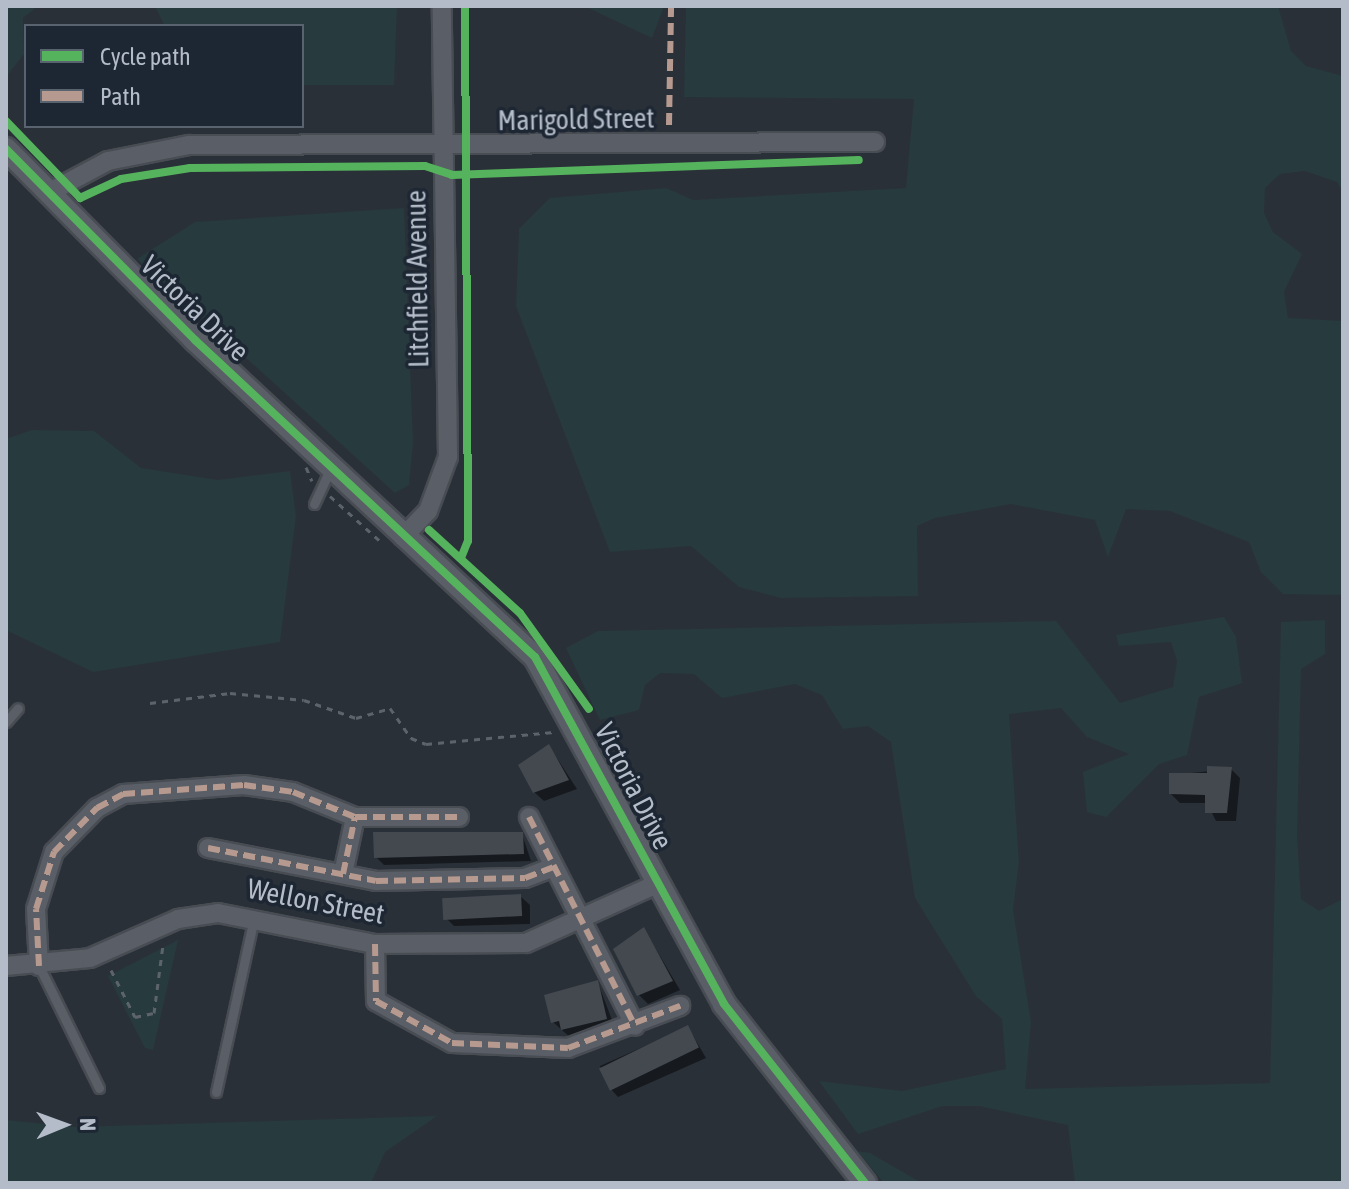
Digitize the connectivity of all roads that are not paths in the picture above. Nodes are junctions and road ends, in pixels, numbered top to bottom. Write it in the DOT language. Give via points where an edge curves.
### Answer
graph roads {
  1 [pos="442,6"];
  2 [pos="875,142"];
  3 [pos="443,147"];
  4 [pos="6,149"];
  5 [pos="48,193"];
  6 [pos="331,468"];
  7 [pos="314,504"];
  8 [pos="403,537"];
  9 [pos="18,708"];
  10 [pos="6,722"];
  11 [pos="355,817"];
  12 [pos="459,817"];
  13 [pos="529,817"];
  14 [pos="208,848"];
  15 [pos="553,867"];
  16 [pos="343,874"];
  17 [pos="659,883"];
  18 [pos="254,917"];
  19 [pos="583,921"];
  20 [pos="375,944"];
  21 [pos="6,966"];
  22 [pos="39,966"];
  23 [pos="680,1006"];
  24 [pos="635,1026"];
  25 [pos="99,1088"];
  26 [pos="216,1092"];
  27 [pos="865,1183"];
  1 -- 3 [label="street, Litchfield Avenue"];
  2 -- 3 [label="street, Marigold Street"];
  3 -- 5 [label="street, Marigold Street" via="158,148 108,161"];
  3 -- 8 [label="street, Litchfield Avenue" via="448,457 428,511"];
  4 -- 5 [label="street, Victoria Drive"];
  5 -- 6 [label="street, Victoria Drive"];
  6 -- 7 [label="lane"];
  6 -- 8 [label="street, Victoria Drive"];
  8 -- 17 [label="street, Victoria Drive" via="535,657"];
  9 -- 10 [label="lane"];
  11 -- 12 [label="street"];
  11 -- 16 [label="street"];
  11 -- 22 [label="street" via="293,792 244,785 123,794 97,808 54,852 36,909"];
  13 -- 15 [label="street"];
  14 -- 16 [label="street"];
  15 -- 16 [label="street" via="525,878 376,881"];
  15 -- 19 [label="street"];
  17 -- 19 [label="street, Wellon Street"];
  17 -- 27 [label="street, Victoria Drive" via="745,1037"];
  18 -- 20 [label="street, Wellon Street"];
  18 -- 22 [label="street, Wellon Street" via="178,919 90,958"];
  18 -- 26 [label="lane"];
  19 -- 20 [label="street, Wellon Street" via="526,943"];
  19 -- 24 [label="street"];
  20 -- 24 [label="street" via="376,1001 452,1043 568,1048"];
  21 -- 22 [label="street, Wellon Street"];
  22 -- 25 [label="lane"];
  23 -- 24 [label="street"];
}
